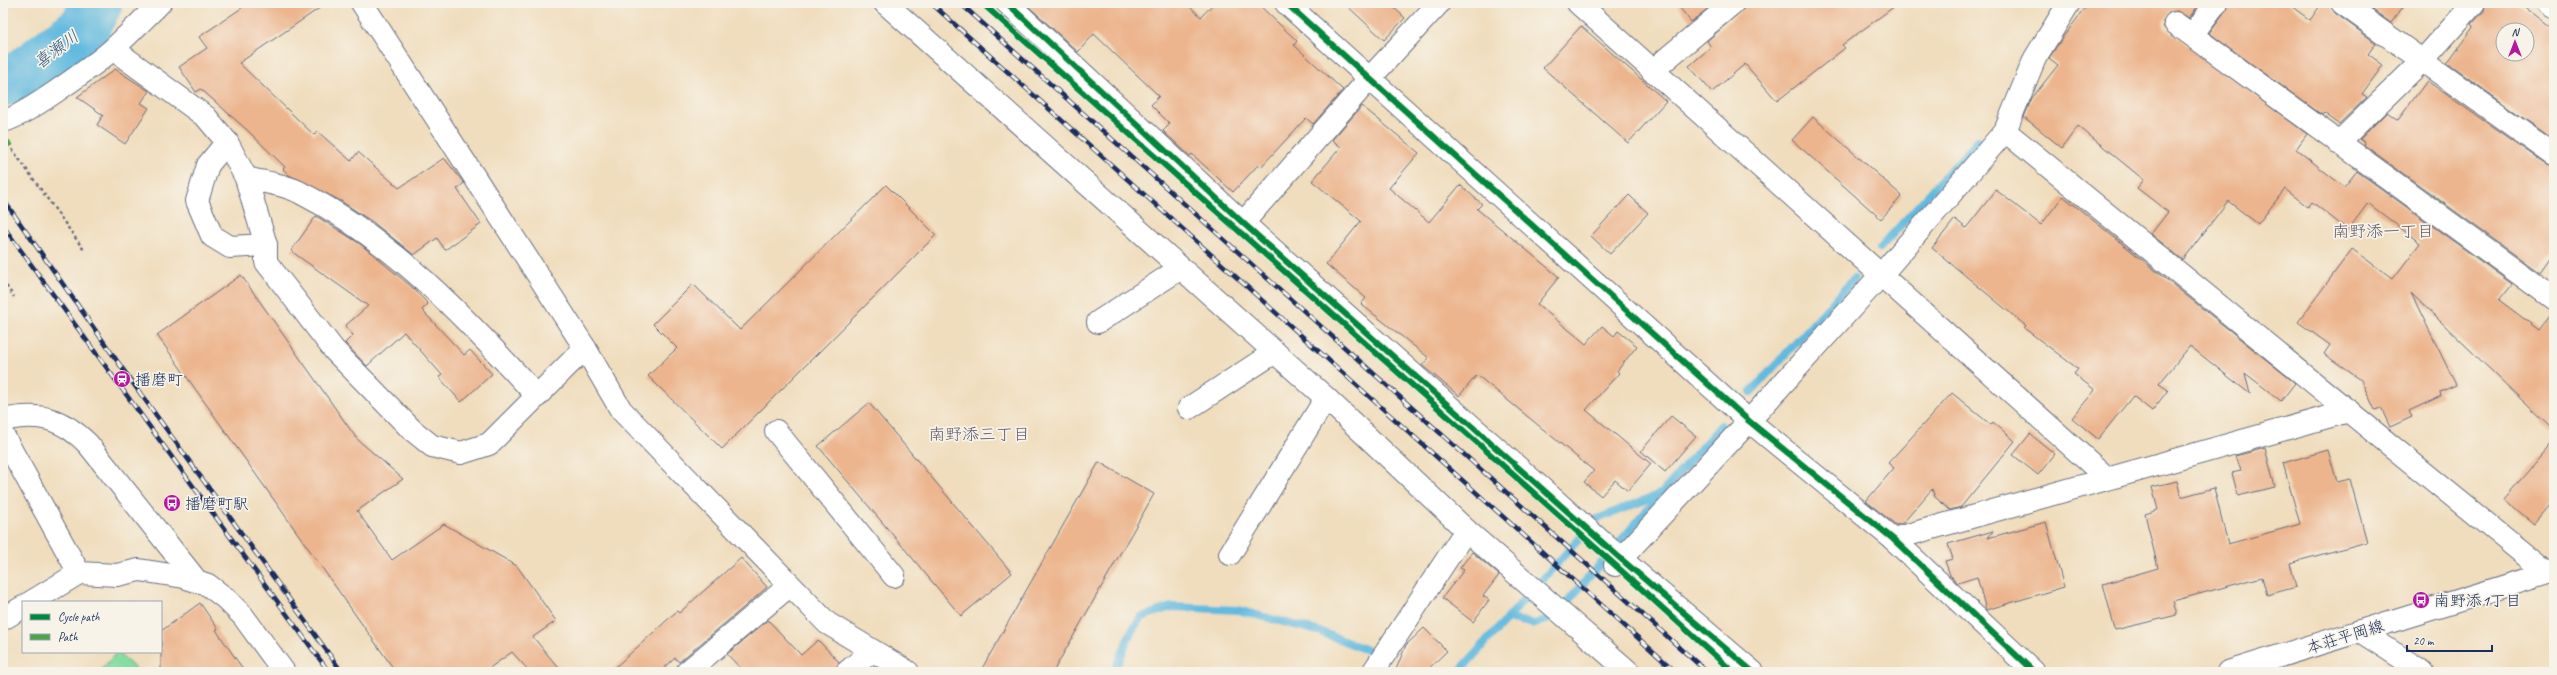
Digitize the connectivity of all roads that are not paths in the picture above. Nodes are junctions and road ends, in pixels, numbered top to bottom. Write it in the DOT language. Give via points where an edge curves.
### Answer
graph roads {
  1 [pos="160,3"];
  2 [pos="362,3"];
  3 [pos="885,3"];
  4 [pos="1007,3"];
  5 [pos="1286,3"];
  6 [pos="1438,3"];
  7 [pos="1578,3"];
  8 [pos="1733,3"];
  9 [pos="2068,3"];
  10 [pos="2216,3"];
  11 [pos="2342,3"];
  12 [pos="2474,3"];
  13 [pos="2550,3"];
  14 [pos="2554,6"];
  15 [pos="113,49"];
  16 [pos="2423,60"];
  17 [pos="1652,71"];
  18 [pos="1368,79"];
  19 [pos="3,121"];
  20 [pos="2005,131"];
  21 [pos="227,142"];
  22 [pos="2338,143"];
  23 [pos="2554,155"];
  24 [pos="246,178"];
  25 [pos="1244,223"];
  26 [pos="266,245"];
  27 [pos="1181,268"];
  28 [pos="1881,275"];
  29 [pos="2554,299"];
  30 [pos="1098,322"];
  31 [pos="585,348"];
  32 [pos="1275,352"];
  33 [pos="537,396"];
  34 [pos="1326,398"];
  35 [pos="1189,408"];
  36 [pos="2349,411"];
  37 [pos="3,420"];
  38 [pos="1750,421"];
  39 [pos="776,431"];
  40 [pos="3,436"];
  41 [pos="2107,478"];
  42 [pos="1466,530"];
  43 [pos="159,532"];
  44 [pos="1894,539"];
  45 [pos="1230,554"];
  46 [pos="1618,562"];
  47 [pos="154,571"];
  48 [pos="2551,572"];
  49 [pos="79,573"];
  50 [pos="894,576"];
  51 [pos="196,580"];
  52 [pos="789,586"];
  53 [pos="33,601"];
  54 [pos="22,608"];
  55 [pos="3,619"];
  56 [pos="2360,631"];
  57 [pos="872,651"];
  58 [pos="284,672"];
  59 [pos="687,672"];
  60 [pos="847,672"];
  61 [pos="908,672"];
  62 [pos="1373,672"];
  63 [pos="1629,672"];
  64 [pos="1753,672"];
  65 [pos="2034,672"];
  66 [pos="2228,672"];
  67 [pos="2424,672"];
  1 -- 15 [label="street"];
  2 -- 31 [label="street"];
  3 -- 27 [label="street"];
  4 -- 25 [label="street"];
  5 -- 18 [label="street"];
  6 -- 18 [label="street"];
  7 -- 17 [label="street"];
  8 -- 17 [label="street"];
  9 -- 20 [label="street" via="2035,58"];
  10 -- 22 [label="street" via="2183,29"];
  11 -- 16 [label="street"];
  12 -- 16 [label="street"];
  13 -- 14 [label="street"];
  15 -- 19 [label="street" via="36,105 9,122"];
  15 -- 21 [label="street" via="206,117"];
  16 -- 22 [label="street"];
  16 -- 23 [label="street"];
  17 -- 28 [label="street"];
  18 -- 25 [label="street"];
  18 -- 38 [label="street"];
  20 -- 28 [label="street"];
  20 -- 36 [label="street"];
  21 -- 24 [label="street"];
  21 -- 26 [label="street" via="208,165 198,201 212,236 230,246"];
  22 -- 29 [label="street"];
  24 -- 26 [label="street"];
  24 -- 33 [label="street" via="297,191 347,220 410,266"];
  25 -- 46 [label="street"];
  26 -- 33 [label="street" via="266,262 334,350 411,429 432,446 461,453 489,444"];
  27 -- 30 [label="street"];
  27 -- 32 [label="street"];
  28 -- 38 [label="street"];
  28 -- 41 [label="street"];
  31 -- 33 [label="street"];
  31 -- 52 [label="street" via="621,410 746,538"];
  32 -- 34 [label="street"];
  32 -- 35 [label="street"];
  34 -- 42 [label="street"];
  34 -- 45 [label="street"];
  36 -- 41 [label="street"];
  36 -- 48 [label="street"];
  37 -- 43 [label="street" via="16,417 49,419 73,429"];
  38 -- 44 [label="street"];
  38 -- 46 [label="street"];
  39 -- 50 [label="street"];
  40 -- 49 [label="street"];
  41 -- 44 [label="street"];
  42 -- 62 [label="street"];
  42 -- 63 [label="street"];
  43 -- 47 [label="street" via="163,542 163,554"];
  43 -- 51 [label="street"];
  44 -- 65 [label="street"];
  46 -- 64 [label="street"];
  47 -- 49 [label="street" via="139,570 117,575"];
  47 -- 51 [label="street"];
  48 -- 56 [label="street, 本荘平岡線"];
  49 -- 53 [label="street"];
  51 -- 58 [label="street" via="208,584 243,616"];
  52 -- 57 [label="street" via="826,623"];
  52 -- 59 [label="street"];
  54 -- 55 [label="street"];
  56 -- 66 [label="street, 本荘平岡線"];
  56 -- 67 [label="street"];
  57 -- 60 [label="street"];
  57 -- 61 [label="street"];
}
